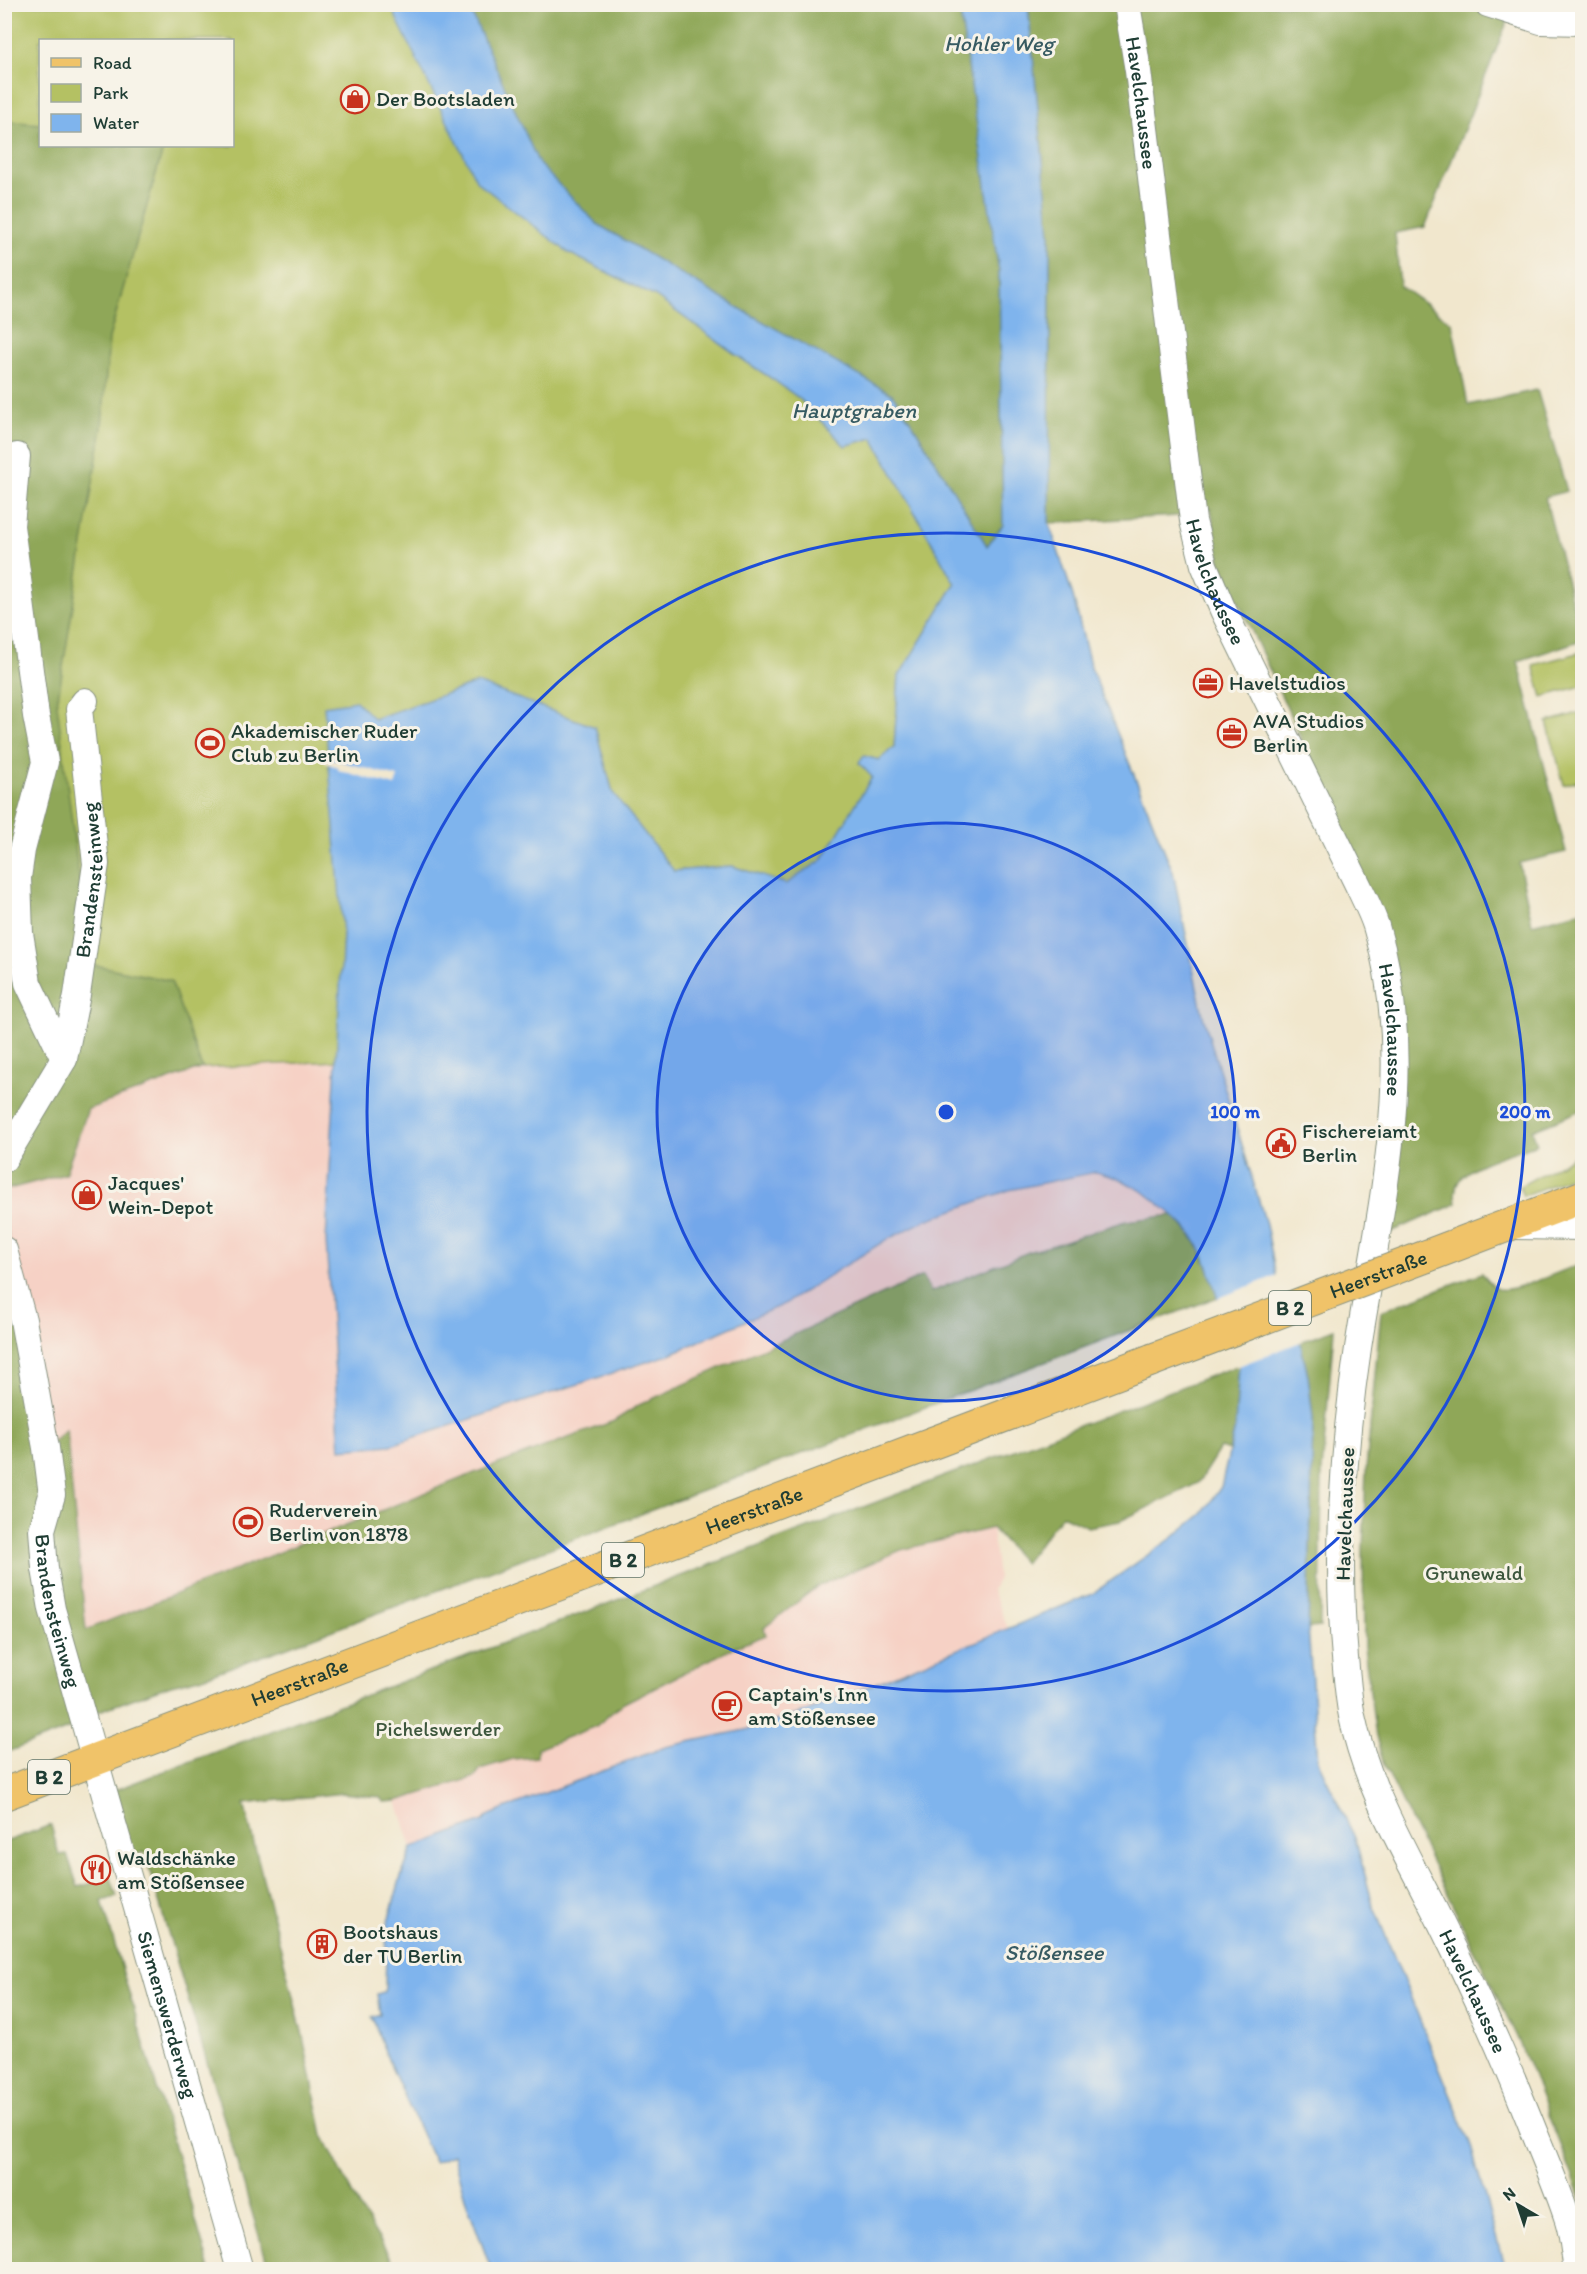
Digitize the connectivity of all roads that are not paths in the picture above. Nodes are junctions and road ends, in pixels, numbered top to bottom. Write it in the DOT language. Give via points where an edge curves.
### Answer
graph roads {
  1 [pos="1127,4"];
  2 [pos="1488,4"];
  3 [pos="1582,22"];
  4 [pos="17,456"];
  5 [pos="85,701"];
  6 [pos="64,1059"];
  7 [pos="4,1159"];
  8 [pos="1582,1204"];
  9 [pos="4,1250"];
  10 [pos="94,1760"];
  11 [pos="4,1794"];
  12 [pos="240,2270"];
  13 [pos="1577,2270"];
  1 -- 13 [label="street, Havelchaussee" via="1193,521 1204,565 1363,896 1387,970 1394,1056 1393,1115 1357,1352 1343,1517 1342,1601 1352,1714 1381,1803 1499,2044 1569,2222"];
  2 -- 3 [label="street" via="1541,21"];
  4 -- 6 [label="street" via="11,526 45,762 22,850 18,878 20,933 28,983"];
  5 -- 6 [label="street, Brandensteinweg" via="80,709 96,864"];
  6 -- 7 [label="street, Brandensteinweg"];
  8 -- 10 [label="main road, Heerstraße / B 2, bridge" via="1506,1226"];
  9 -- 10 [label="street, Brandensteinweg" via="23,1320 46,1448 52,1495 42,1530 52,1609"];
  10 -- 11 [label="main road, Heerstraße / B 2"];
  10 -- 12 [label="street, Siemenswerderweg"];
}
